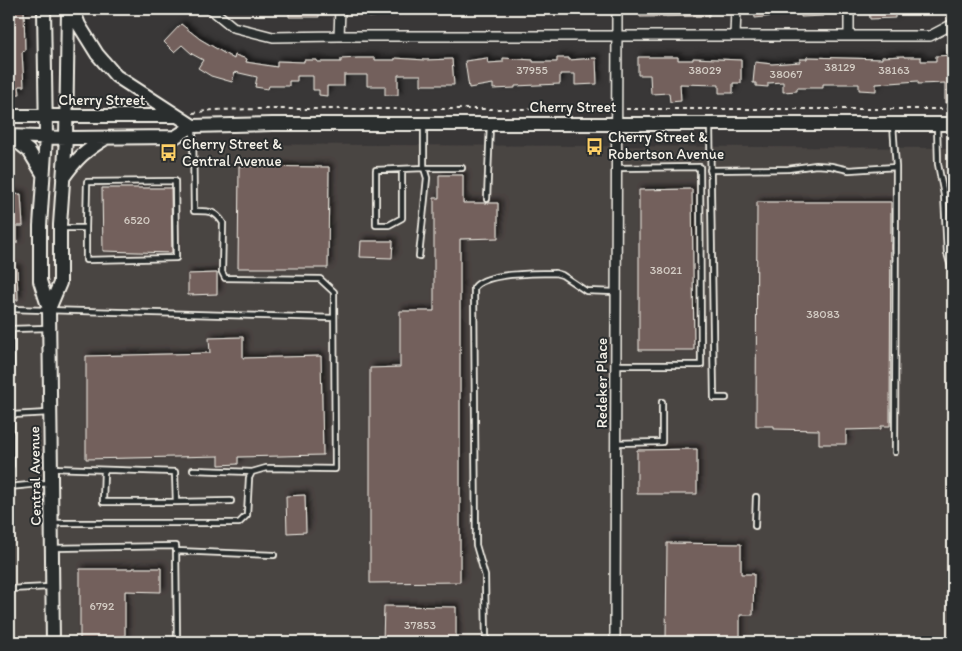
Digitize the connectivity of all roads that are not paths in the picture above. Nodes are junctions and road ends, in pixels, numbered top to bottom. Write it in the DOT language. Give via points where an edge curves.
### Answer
graph roads {
  1 [pos="44,9"];
  2 [pos="68,9"];
  3 [pos="73,9"];
  4 [pos="211,9"];
  5 [pos="340,9"];
  6 [pos="617,9"];
  7 [pos="736,9"];
  8 [pos="848,9"];
  9 [pos="953,24"];
  10 [pos="617,35"];
  11 [pos="340,36"];
  12 [pos="735,36"];
  13 [pos="849,36"];
  14 [pos="9,116"];
  15 [pos="45,116"];
  16 [pos="176,116"];
  17 [pos="66,117"];
  18 [pos="424,123"];
  19 [pos="490,123"];
  20 [pos="617,124"];
  21 [pos="710,124"];
  22 [pos="893,124"];
  23 [pos="937,124"];
  24 [pos="953,124"];
  25 [pos="193,126"];
  26 [pos="10,136"];
  27 [pos="46,137"];
  28 [pos="108,137"];
  29 [pos="66,138"];
  30 [pos="896,167"];
  31 [pos="424,168"];
  32 [pos="462,168"];
  33 [pos="617,168"];
  34 [pos="402,169"];
  35 [pos="710,170"];
  36 [pos="43,174"];
  37 [pos="63,178"];
  38 [pos="487,199"];
  39 [pos="60,228"];
  40 [pos="86,228"];
  41 [pos="419,256"];
  42 [pos="953,273"];
  43 [pos="616,292"];
  44 [pos="9,308"];
  45 [pos="49,309"];
  46 [pos="334,318"];
  47 [pos="49,328"];
  48 [pos="616,365"];
  49 [pos="726,398"];
  50 [pos="662,402"];
  51 [pos="50,413"];
  52 [pos="12,414"];
  53 [pos="616,443"];
  54 [pos="895,452"];
  55 [pos="11,465"];
  56 [pos="51,468"];
  57 [pos="194,470"];
  58 [pos="104,471"];
  59 [pos="252,472"];
  60 [pos="51,483"];
  61 [pos="9,487"];
  62 [pos="756,497"];
  63 [pos="231,501"];
  64 [pos="176,502"];
  65 [pos="51,523"];
  66 [pos="755,526"];
  67 [pos="52,548"];
  68 [pos="176,551"];
  69 [pos="274,555"];
  70 [pos="52,587"];
  71 [pos="9,589"];
  72 [pos="53,642"];
  73 [pos="178,642"];
  74 [pos="486,642"];
  75 [pos="615,642"];
  1 -- 15 [label="street, Central Avenue"];
  2 -- 17 [label="street, Central Avenue"];
  3 -- 16 [label="street" via="97,54 116,76"];
  4 -- 11 [label="street" via="234,27 273,37"];
  5 -- 11 [label="street"];
  6 -- 10 [label="street, Redeker Place"];
  7 -- 12 [label="street"];
  8 -- 13 [label="street"];
  9 -- 13 [label="street" via="930,36"];
  10 -- 11 [label="street"];
  10 -- 12 [label="street"];
  10 -- 20 [label="street, Redeker Place"];
  12 -- 13 [label="street"];
  14 -- 15 [label="street, Cherry Street"];
  15 -- 17 [label="street, Cherry Street"];
  15 -- 27 [label="street, Central Avenue"];
  16 -- 17 [label="street, Cherry Street"];
  16 -- 25 [label="street"];
  17 -- 29 [label="street, Central Avenue"];
  18 -- 19 [label="street, Cherry Street"];
  18 -- 25 [label="street, Cherry Street"];
  18 -- 31 [label="lane"];
  19 -- 20 [label="street, Cherry Street"];
  19 -- 38 [label="lane"];
  20 -- 21 [label="street, Cherry Street"];
  20 -- 33 [label="street, Redeker Place"];
  21 -- 22 [label="street, Cherry Street"];
  21 -- 35 [label="lane"];
  22 -- 23 [label="street, Cherry Street"];
  22 -- 30 [label="lane"];
  23 -- 24 [label="street, Cherry Street"];
  23 -- 42 [label="lane" via="947,253"];
  25 -- 28 [label="street, Cherry Street" via="175,137"];
  25 -- 46 [label="lane" via="194,211 213,211 223,223 222,272 225,278 320,279 334,292"];
  26 -- 27 [label="street, Cherry Street"];
  26 -- 36 [label="street" via="29,151"];
  27 -- 29 [label="street, Cherry Street"];
  27 -- 36 [label="street, Central Avenue"];
  28 -- 29 [label="street, Cherry Street"];
  28 -- 37 [label="street" via="77,159"];
  29 -- 37 [label="street, Central Avenue"];
  30 -- 35 [label="lane" via="849,170 816,165 788,169"];
  30 -- 54 [label="lane"];
  31 -- 32 [label="lane"];
  31 -- 34 [label="lane"];
  31 -- 41 [label="lane" via="426,178"];
  33 -- 43 [label="street, Redeker Place"];
  33 -- 48 [label="lane" via="700,166 701,365"];
  34 -- 34 [label="lane" via="376,170 376,225 389,225 402,218"];
  35 -- 49 [label="lane" via="714,398"];
  36 -- 45 [label="street, Central Avenue" via="40,281"];
  37 -- 39 [label="street, Central Avenue"];
  39 -- 40 [label="lane"];
  39 -- 45 [label="street, Central Avenue" via="60,283"];
  40 -- 40 [label="lane" via="87,182 175,181 176,258 86,260"];
  43 -- 48 [label="street, Redeker Place"];
  43 -- 74 [label="lane" via="586,291 555,273 502,277 481,281 474,288 476,545 485,576"];
  44 -- 45 [label="lane"];
  45 -- 46 [label="lane"];
  45 -- 47 [label="street, Central Avenue"];
  46 -- 59 [label="lane" via="335,469 266,468"];
  47 -- 51 [label="street, Central Avenue"];
  47 -- 52 [label="lane" via="11,329"];
  48 -- 53 [label="street, Redeker Place"];
  50 -- 53 [label="lane" via="662,442"];
  51 -- 52 [label="lane"];
  51 -- 56 [label="street, Central Avenue"];
  52 -- 55 [label="lane"];
  53 -- 75 [label="street, Redeker Place"];
  56 -- 58 [label="lane"];
  56 -- 60 [label="street, Central Avenue"];
  57 -- 59 [label="lane"];
  58 -- 64 [label="lane" via="175,472"];
  58 -- 64 [label="lane" via="103,502"];
  59 -- 65 [label="lane" via="247,515 238,523"];
  60 -- 61 [label="lane"];
  60 -- 65 [label="street, Central Avenue"];
  62 -- 66 [label="lane"];
  63 -- 64 [label="lane"];
  65 -- 67 [label="street, Central Avenue"];
  67 -- 68 [label="lane" via="176,546"];
  67 -- 70 [label="street, Central Avenue"];
  68 -- 69 [label="lane"];
  68 -- 73 [label="lane"];
  70 -- 71 [label="lane"];
  70 -- 72 [label="street, Central Avenue"];
}
